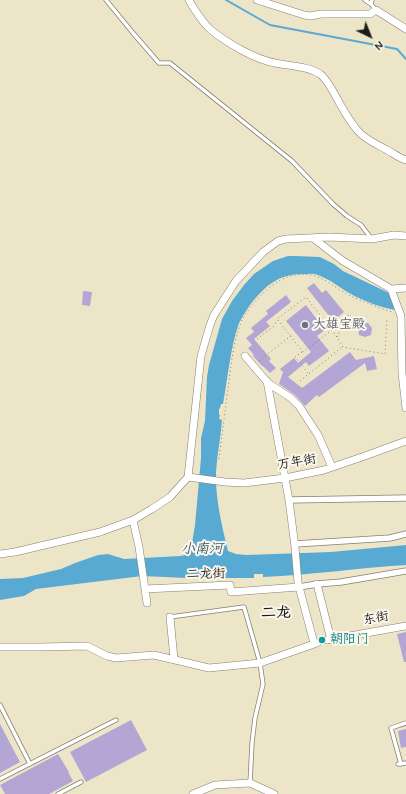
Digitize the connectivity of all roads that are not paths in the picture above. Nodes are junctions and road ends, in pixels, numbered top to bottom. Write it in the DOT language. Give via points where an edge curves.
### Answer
graph roads {
  1 [pos="106,0"];
  2 [pos="189,0"];
  3 [pos="257,0"];
  4 [pos="365,0"];
  5 [pos="372,2"];
  6 [pos="376,10"];
  7 [pos="406,28"];
  8 [pos="406,160"];
  9 [pos="406,236"];
  10 [pos="313,238"];
  11 [pos="372,239"];
  12 [pos="406,288"];
  13 [pos="391,289"];
  14 [pos="400,315"];
  15 [pos="245,356"];
  16 [pos="267,381"];
  17 [pos="406,408"];
  18 [pos="406,441"];
  19 [pos="332,467"];
  20 [pos="188,477"];
  21 [pos="284,478"];
  22 [pos="406,498"];
  23 [pos="289,500"];
  24 [pos="133,520"];
  25 [pos="406,534"];
  26 [pos="295,545"];
  27 [pos="0,554"];
  28 [pos="406,572"];
  29 [pos="317,584"];
  30 [pos="299,585"];
  31 [pos="145,590"];
  32 [pos="147,603"];
  33 [pos="170,617"];
  34 [pos="406,626"];
  35 [pos="0,647"];
  36 [pos="174,659"];
  37 [pos="260,663"];
  38 [pos="0,705"];
  39 [pos="116,720"];
  40 [pos="406,723"];
  41 [pos="406,763"];
  42 [pos="30,764"];
  43 [pos="0,779"];
  44 [pos="81,782"];
  45 [pos="250,783"];
  46 [pos="258,791"];
  47 [pos="58,794"];
  48 [pos="192,794"];
  49 [pos="274,794"];
  1 -- 11 [label="lane" via="159,63 170,63 292,161 333,204 361,225"];
  2 -- 8 [label="street" via="210,29 230,43 263,60 308,69 324,77 360,133"];
  3 -- 6 [label="street" via="310,16 370,14"];
  4 -- 5 [label="lane"];
  5 -- 6 [label="lane"];
  6 -- 7 [label="street"];
  9 -- 11 [label="street" via="394,235"];
  10 -- 11 [label="street" via="329,236"];
  10 -- 13 [label="street" via="343,261"];
  10 -- 20 [label="street" via="282,240 273,244 236,281 214,315 201,356"];
  12 -- 13 [label="street"];
  13 -- 14 [label="street"];
  14 -- 17 [label="street"];
  15 -- 16 [label="street"];
  16 -- 19 [label="street" via="299,406 318,434"];
  16 -- 21 [label="street"];
  18 -- 19 [label="street, 万年街"];
  19 -- 21 [label="street, 万年街"];
  20 -- 21 [label="street, 万年街" via="244,483"];
  20 -- 24 [label="street" via="170,496"];
  21 -- 23 [label="street"];
  22 -- 23 [label="street"];
  23 -- 26 [label="street"];
  24 -- 27 [label="street" via="100,532"];
  24 -- 31 [label="street"];
  25 -- 26 [label="street" via="390,538"];
  26 -- 30 [label="street"];
  28 -- 29 [label="street"];
  29 -- 30 [label="street"];
  29 -- 34 [label="street, 东街" via="329,640"];
  30 -- 31 [label="street, 二龙街" via="231,592 230,585"];
  30 -- 37 [label="street" via="315,643"];
  31 -- 32 [label="street"];
  33 -- 36 [label="street"];
  33 -- 37 [label="lane" via="244,607"];
  35 -- 36 [label="street" via="87,646 116,658 154,655"];
  36 -- 37 [label="street" via="208,668"];
  37 -- 45 [label="lane" via="263,684 252,743"];
  38 -- 42 [label="lane"];
  39 -- 42 [label="lane"];
  40 -- 41 [label="lane" via="391,728 399,764"];
  42 -- 43 [label="lane"];
  44 -- 47 [label="lane"];
  45 -- 46 [label="street"];
  45 -- 48 [label="street" via="215,785"];
  46 -- 49 [label="street"];
}
